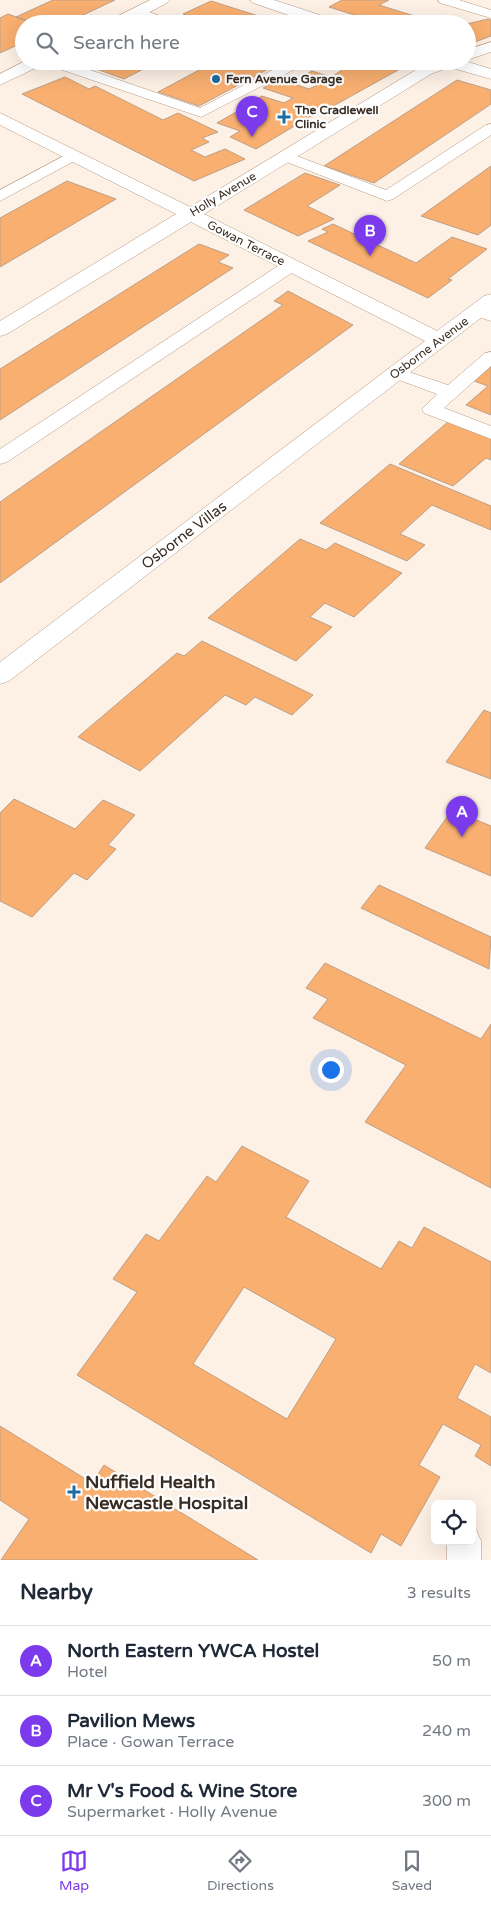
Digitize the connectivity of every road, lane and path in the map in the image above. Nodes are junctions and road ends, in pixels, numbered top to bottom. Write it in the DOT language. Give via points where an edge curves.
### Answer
graph roads {
  1 [pos="162,0"];
  2 [pos="258,0"];
  3 [pos="307,0"];
  4 [pos="449,0"];
  5 [pos="288,10"];
  6 [pos="137,12"];
  7 [pos="491,14"];
  8 [pos="131,15"];
  9 [pos="145,15"];
  10 [pos="304,15"];
  11 [pos="491,47"];
  12 [pos="476,52"];
  13 [pos="20,70"];
  14 [pos="76,70"];
  15 [pos="283,70"];
  16 [pos="427,70"];
  17 [pos="476,70"];
  18 [pos="491,74"];
  19 [pos="0,80"];
  20 [pos="0,118"];
  21 [pos="491,128"];
  22 [pos="73,156"];
  23 [pos="284,156"];
  24 [pos="0,196"];
  25 [pos="189,214"];
  26 [pos="290,266"];
  27 [pos="487,309"];
  28 [pos="0,330"];
  29 [pos="439,340"];
  30 [pos="491,357"];
  31 [pos="397,373"];
  32 [pos="450,392"];
  33 [pos="368,395"];
  34 [pos="491,433"];
  35 [pos="0,458"];
  36 [pos="0,675"];
  37 [pos="464,1545"];
  38 [pos="464,1560"];
  1 -- 6 [label="street"];
  2 -- 5 [label="street"];
  3 -- 5 [label="street"];
  4 -- 7 [label="lane"];
  5 -- 10 [label="street"];
  6 -- 8 [label="street"];
  6 -- 9 [label="lane"];
  11 -- 12 [label="street"];
  13 -- 19 [label="street"];
  14 -- 15 [label="lane" via="201,113"];
  16 -- 23 [label="street, Holly Avenue"];
  17 -- 18 [label="street"];
  20 -- 22 [label="street, Gowan Terrace"];
  21 -- 23 [label="lane" via="387,196"];
  22 -- 24 [label="lane"];
  22 -- 25 [label="street, Gowan Terrace"];
  23 -- 25 [label="street, Holly Avenue"];
  25 -- 26 [label="street, Gowan Terrace"];
  25 -- 28 [label="street, Holly Avenue"];
  26 -- 29 [label="street, Gowan Terrace"];
  26 -- 35 [label="lane"];
  27 -- 29 [label="street, Osborne Avenue"];
  29 -- 31 [label="street, Osborne Avenue"];
  30 -- 32 [label="lane"];
  31 -- 32 [label="lane"];
  31 -- 33 [label="street, Osborne Avenue"];
  32 -- 34 [label="lane" via="431,409"];
  33 -- 36 [label="street, Osborne Villas"];
  37 -- 38 [label="lane"];
}
